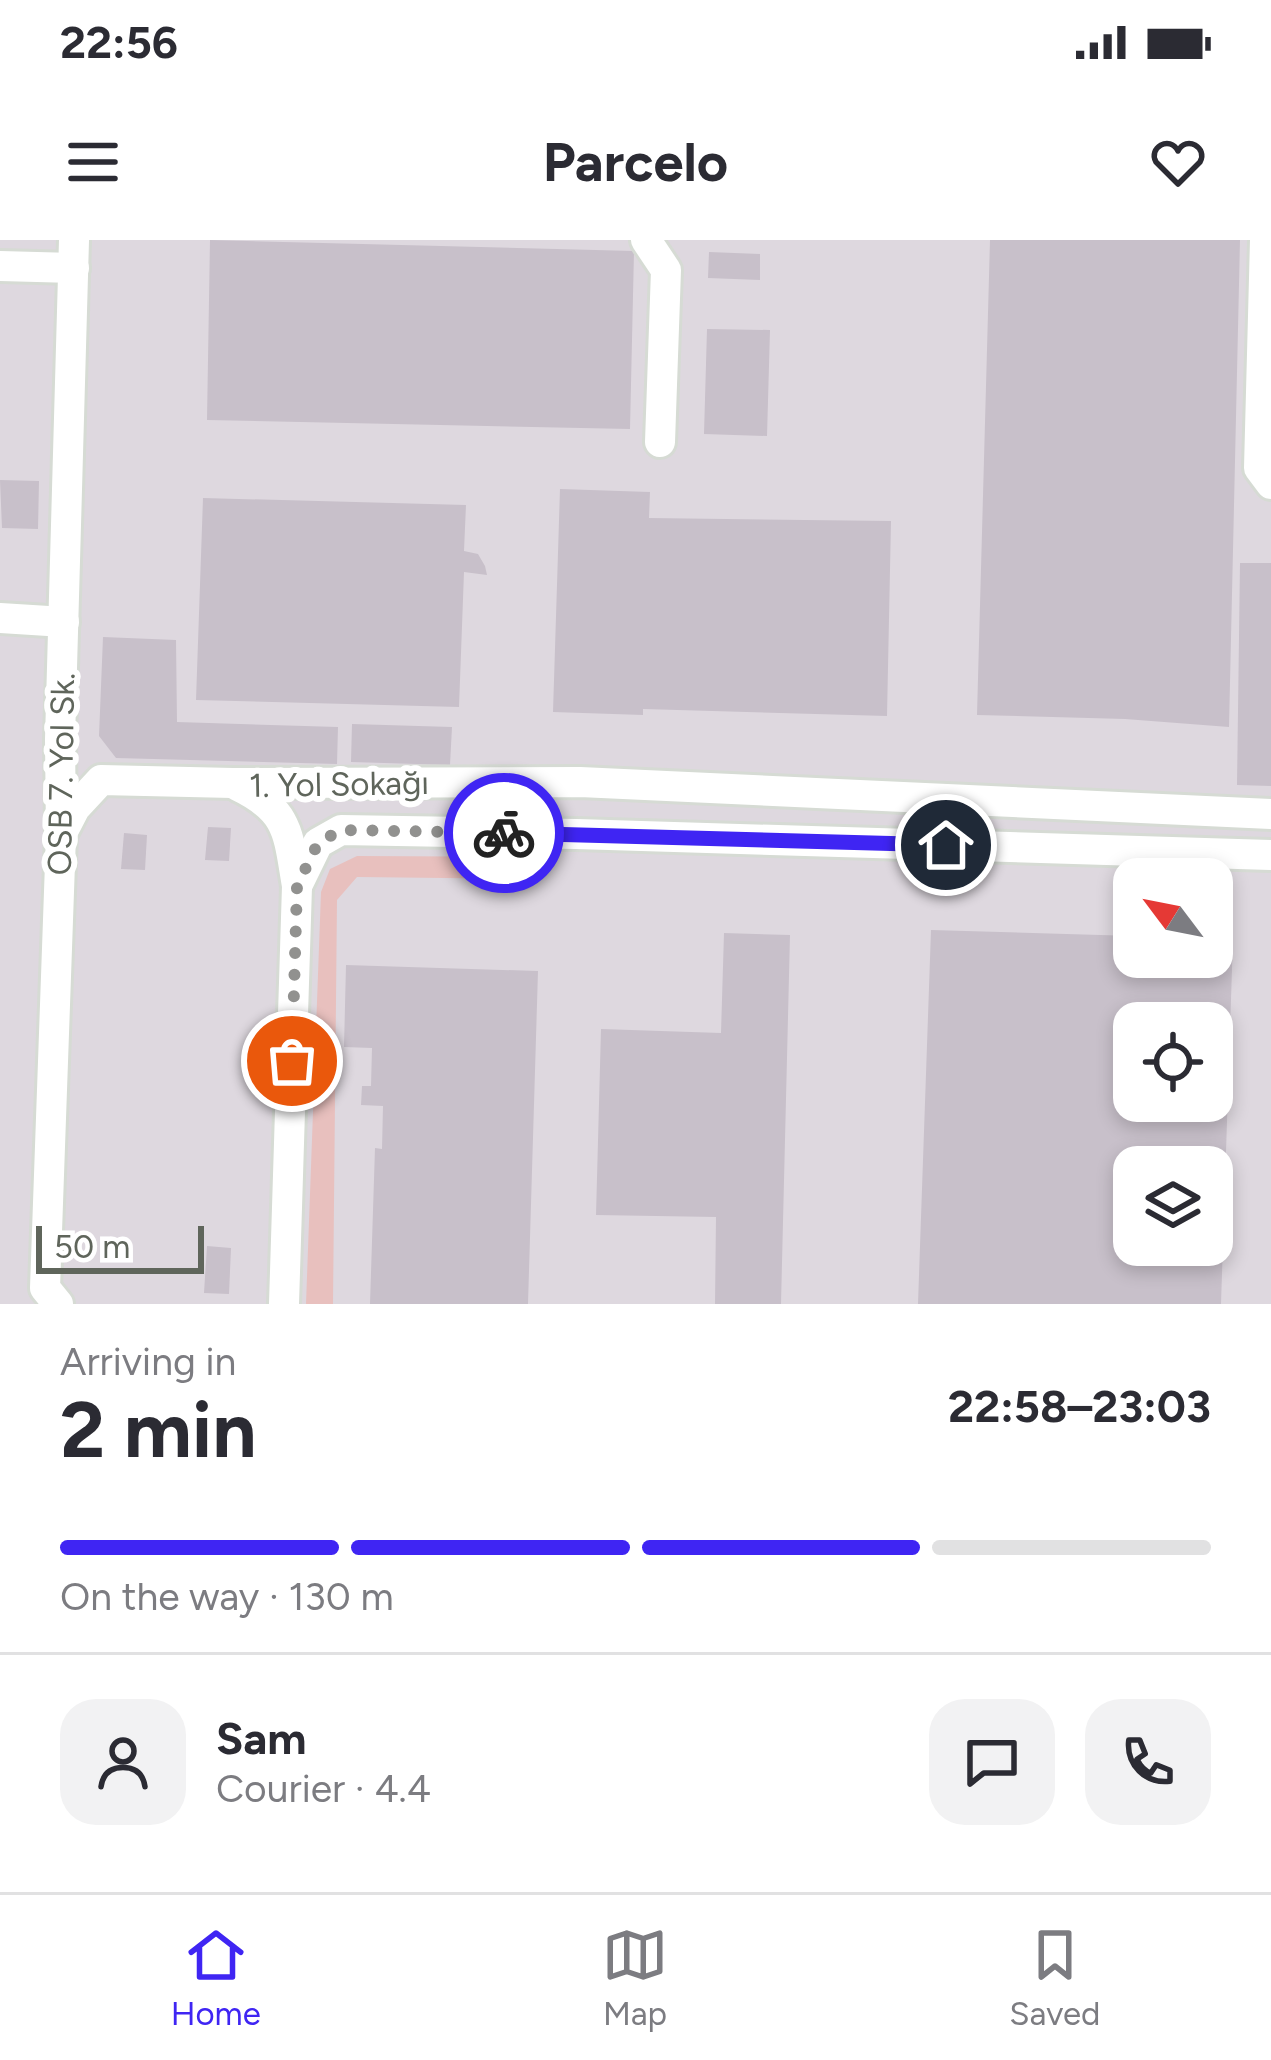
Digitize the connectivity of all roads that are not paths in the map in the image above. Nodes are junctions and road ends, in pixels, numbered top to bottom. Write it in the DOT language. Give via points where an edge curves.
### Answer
graph roads {
  1 [pos="646,240"];
  2 [pos="1265,240"];
  3 [pos="74,254"];
  4 [pos="0,266"];
  5 [pos="660,442"];
  6 [pos="1271,484"];
  7 [pos="0,618"];
  8 [pos="64,622"];
  9 [pos="60,739"];
  10 [pos="101,780"];
  11 [pos="232,783"];
  12 [pos="1271,814"];
  13 [pos="61,835"];
  14 [pos="1271,855"];
  15 [pos="297,886"];
  16 [pos="45,1299"];
  17 [pos="284,1303"];
  1 -- 5 [label="street" via="666,270"];
  2 -- 6 [label="street" via="1259,468"];
  3 -- 4 [label="street"];
  3 -- 8 [label="street, OSB 7. Yol Sk."];
  7 -- 8 [label="street"];
  8 -- 9 [label="street, OSB 7. Yol Sk."];
  9 -- 10 [label="street"];
  9 -- 13 [label="street, OSB 7. Yol Sk."];
  10 -- 11 [label="street"];
  10 -- 13 [label="street"];
  11 -- 12 [label="street, 1. Yol Sokağı" via="580,782"];
  11 -- 15 [label="street, 1. Yol Sokağı" via="264,799 287,828"];
  13 -- 16 [label="street, OSB 7. Yol Sk."];
  14 -- 15 [label="street" via="341,830 318,843"];
  15 -- 17 [label="street, 1. Yol Sokağı"];
}
